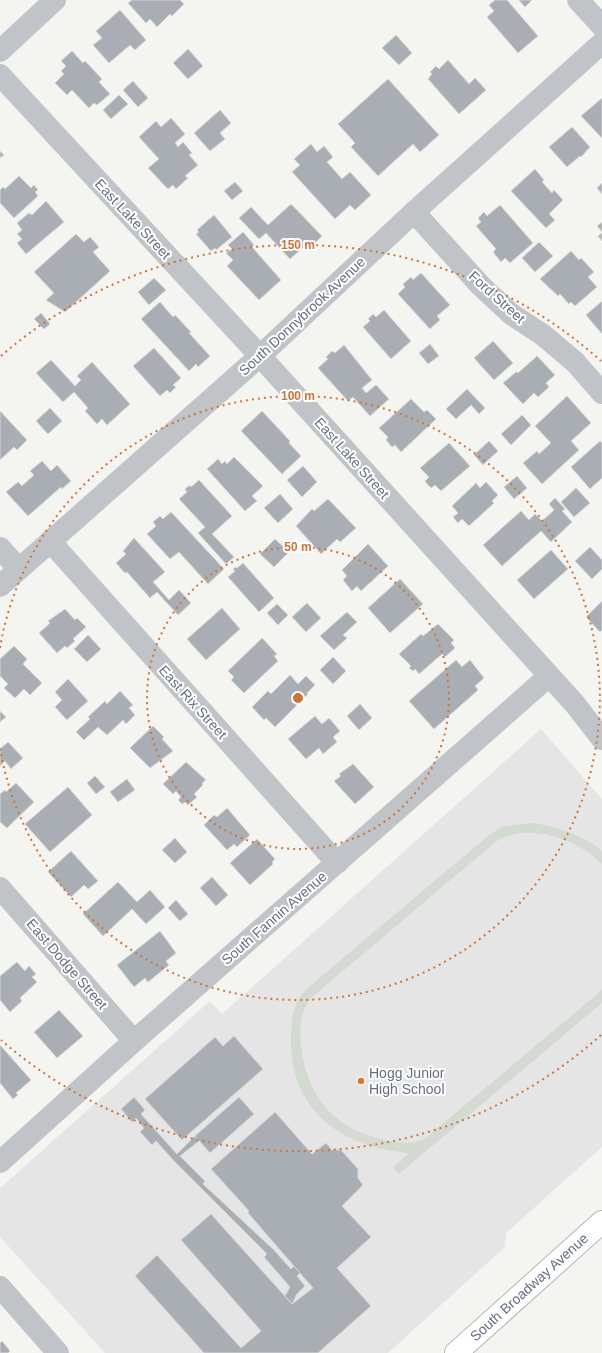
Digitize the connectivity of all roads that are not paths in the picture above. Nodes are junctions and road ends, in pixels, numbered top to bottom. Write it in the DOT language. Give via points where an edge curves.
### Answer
graph roads {
  1 [pos="55,0"];
  2 [pos="578,0"];
  3 [pos="602,26"];
  4 [pos="602,43"];
  5 [pos="0,51"];
  6 [pos="0,75"];
  7 [pos="414,212"];
  8 [pos="260,356"];
  9 [pos="602,393"];
  10 [pos="50,541"];
  11 [pos="0,548"];
  12 [pos="19,569"];
  13 [pos="0,586"];
  14 [pos="549,676"];
  15 [pos="601,736"];
  16 [pos="337,863"];
  17 [pos="0,888"];
  18 [pos="134,1041"];
  19 [pos="0,1162"];
  20 [pos="602,1222"];
  21 [pos="0,1287"];
  22 [pos="58,1353"];
  23 [pos="456,1353"];
  1 -- 5 [label="street"];
  2 -- 3 [label="street"];
  4 -- 7 [label="street, South Donnybrook Avenue"];
  6 -- 8 [label="street, East Lake Street"];
  7 -- 8 [label="street, South Donnybrook Avenue"];
  7 -- 9 [label="street, Ford Street" via="481,286 511,314 543,335 575,362"];
  8 -- 10 [label="street, South Donnybrook Avenue"];
  8 -- 14 [label="street, East Lake Street"];
  10 -- 12 [label="street, South Donnybrook Avenue"];
  10 -- 16 [label="street, East Rix Street"];
  11 -- 12 [label="street"];
  12 -- 13 [label="street, South Donnybrook Avenue"];
  14 -- 15 [label="street, East Lake Street"];
  14 -- 16 [label="street, South Fannin Avenue"];
  16 -- 18 [label="street, South Fannin Avenue"];
  17 -- 18 [label="street, East Dodge Street"];
  18 -- 19 [label="street, South Fannin Avenue"];
  20 -- 23 [label="main road, South Broadway Avenue"];
  21 -- 22 [label="street"];
}
